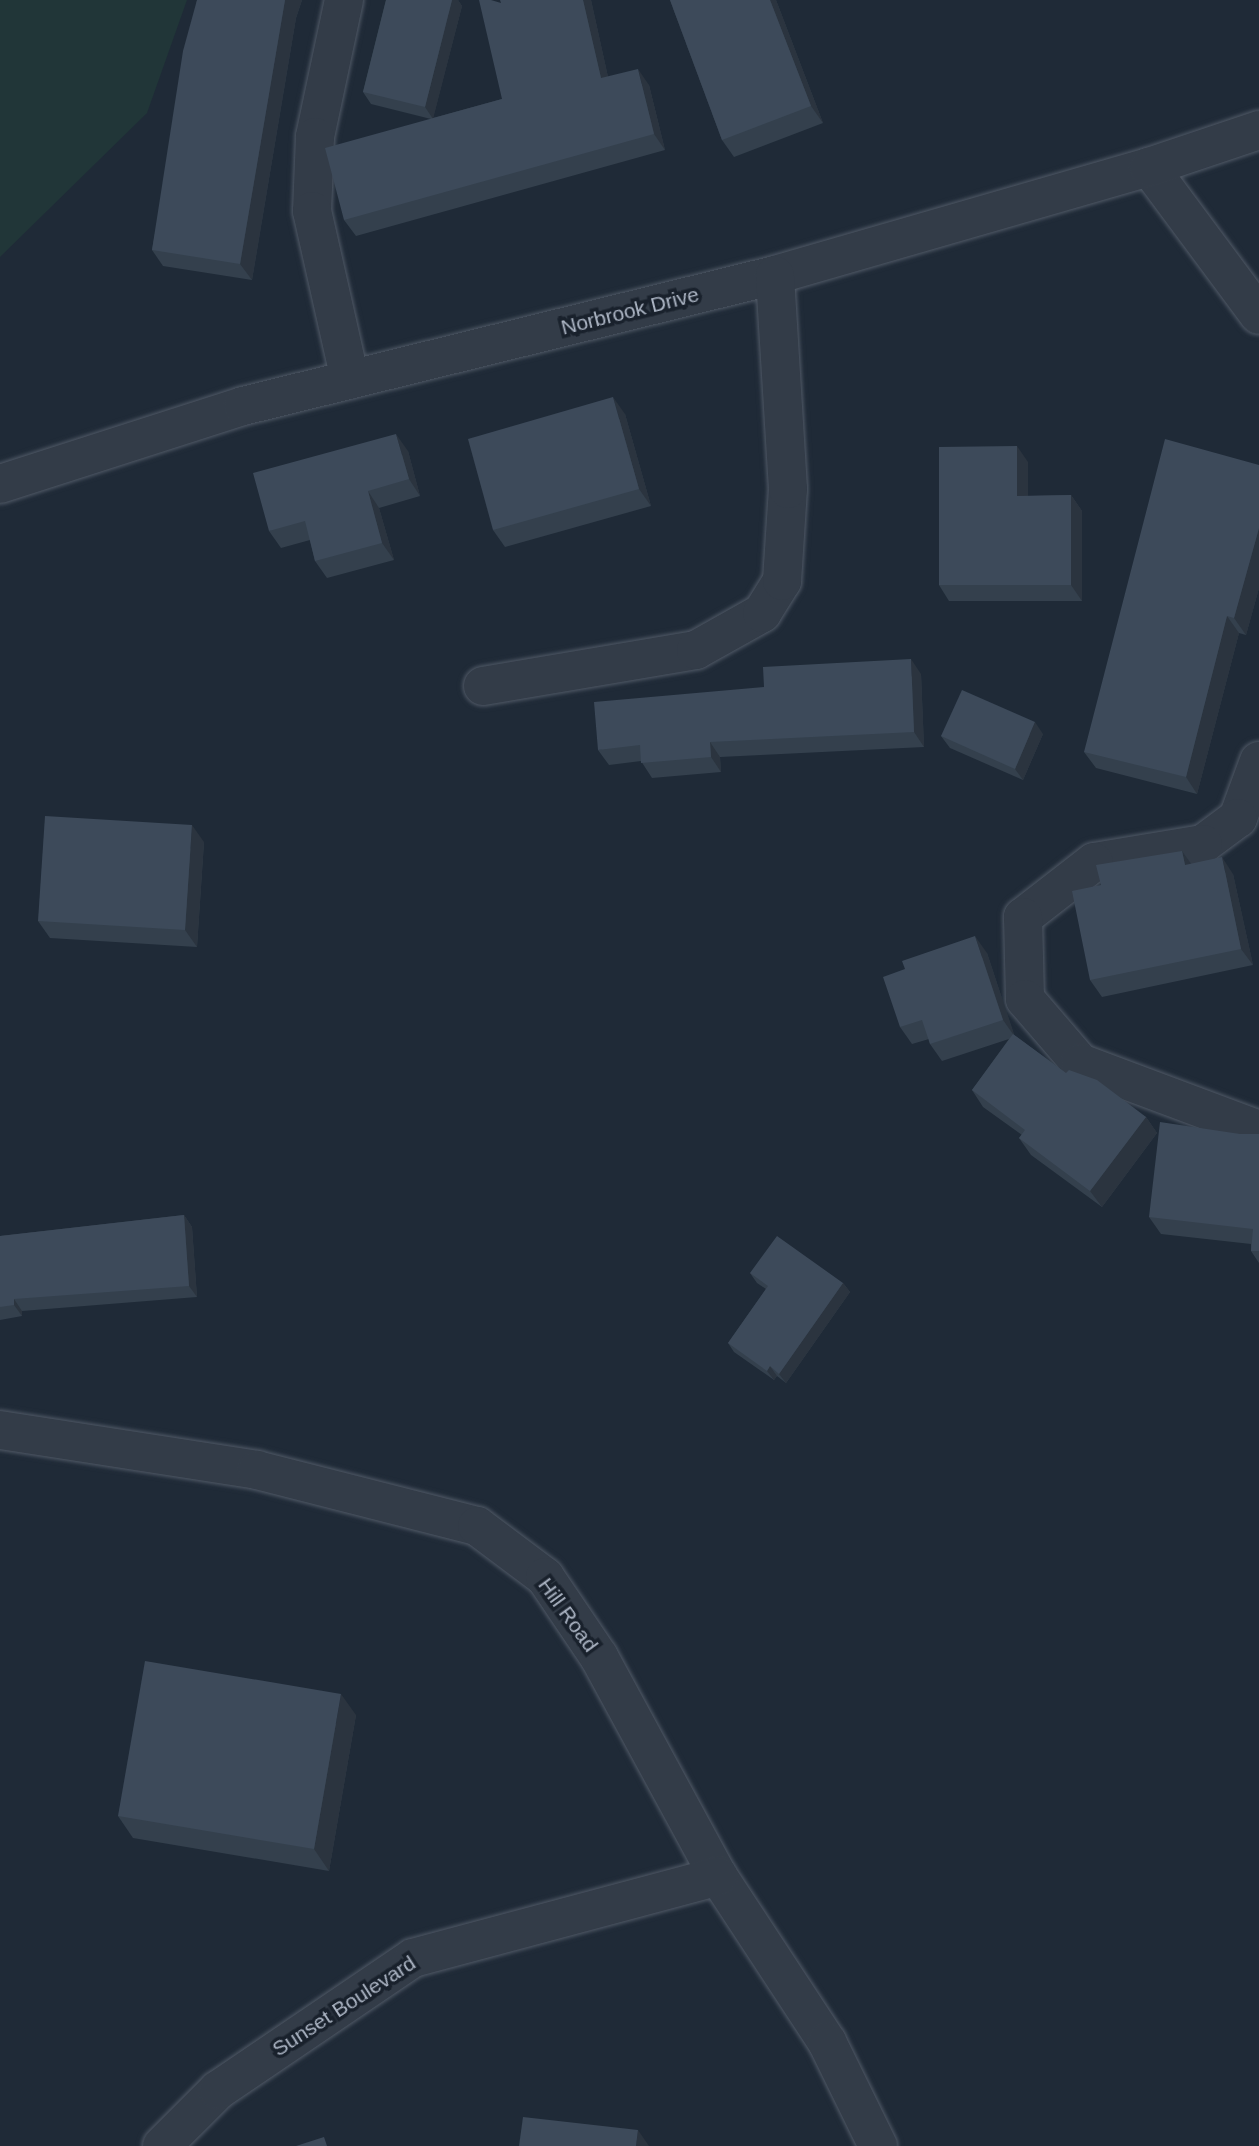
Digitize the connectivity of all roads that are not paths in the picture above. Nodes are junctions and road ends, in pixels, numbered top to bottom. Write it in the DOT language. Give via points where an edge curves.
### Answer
graph roads {
  1 [pos="344,0"];
  2 [pos="1259,130"];
  3 [pos="1149,167"];
  4 [pos="775,275"];
  5 [pos="1259,315"];
  6 [pos="350,380"];
  7 [pos="0,485"];
  8 [pos="483,686"];
  9 [pos="1259,761"];
  10 [pos="1259,1130"];
  11 [pos="0,1430"];
  12 [pos="718,1876"];
  13 [pos="162,2146"];
  14 [pos="878,2146"];
  1 -- 6 [label="street" via="315,137 312,211"];
  2 -- 3 [label="street, Norbrook Drive"];
  3 -- 4 [label="street, Norbrook Drive"];
  3 -- 5 [label="street"];
  4 -- 6 [label="street, Norbrook Drive"];
  4 -- 8 [label="street" via="788,489 782,581 762,613 696,650"];
  6 -- 7 [label="street, Norbrook Drive" via="243,406"];
  9 -- 10 [label="street" via="1238,818 1203,844 1094,862 1023,917 1025,999 1080,1062"];
  11 -- 12 [label="street, Hill Road" via="257,1470 477,1526 545,1577 599,1657"];
  12 -- 13 [label="street, Sunset Boulevard" via="413,1958 218,2090"];
  12 -- 14 [label="street, Hill Road" via="827,2042"];
}
